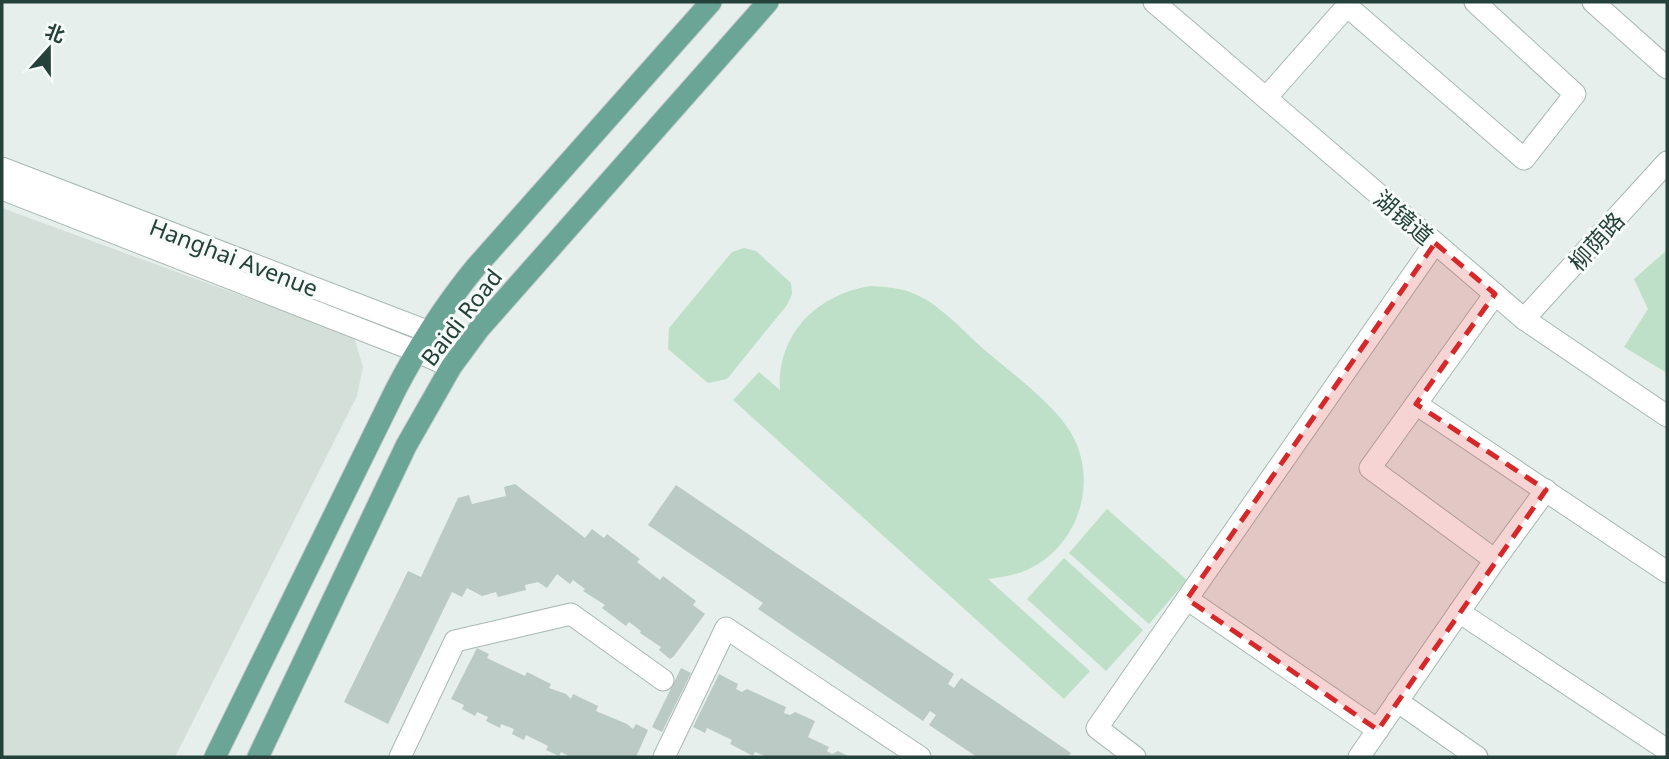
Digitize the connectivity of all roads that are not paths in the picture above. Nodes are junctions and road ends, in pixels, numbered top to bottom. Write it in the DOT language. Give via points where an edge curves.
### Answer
graph roads {
  1 [pos="711,2"];
  2 [pos="768,2"];
  3 [pos="1154,2"];
  4 [pos="1475,2"];
  5 [pos="1593,2"];
  6 [pos="1667,68"];
  7 [pos="1266,98"];
  8 [pos="1667,162"];
  9 [pos="2,168"];
  10 [pos="2,189"];
  11 [pos="1435,243"];
  12 [pos="1495,294"];
  13 [pos="1524,319"];
  14 [pos="428,331"];
  15 [pos="466,346"];
  16 [pos="416,351"];
  17 [pos="451,367"];
  18 [pos="1416,404"];
  19 [pos="1667,416"];
  20 [pos="1546,491"];
  21 [pos="1495,560"];
  22 [pos="1667,572"];
  23 [pos="1187,599"];
  24 [pos="1459,612"];
  25 [pos="663,680"];
  26 [pos="1398,701"];
  27 [pos="1378,730"];
  28 [pos="1667,750"];
  29 [pos="669,756"];
  30 [pos="215,757"];
  31 [pos="258,757"];
  32 [pos="400,757"];
  33 [pos="920,757"];
  34 [pos="1135,757"];
  35 [pos="1359,757"];
  36 [pos="1477,757"];
  1 -- 14 [label="main road, Baidi Road" via="475,268"];
  2 -- 15 [label="main road, Baidi Road"];
  3 -- 7 [label="street, 湖镜道"];
  4 -- 7 [label="street" via="1575,94 1524,159 1347,6"];
  5 -- 6 [label="street"];
  7 -- 11 [label="street, 湖镜道"];
  8 -- 13 [label="street, 柳荫路"];
  9 -- 14 [label="street, Hanghai Avenue"];
  10 -- 16 [label="street, Hanghai Avenue"];
  11 -- 12 [label="street, 湖镜道"];
  11 -- 23 [label="street"];
  12 -- 13 [label="street, 湖镜道"];
  12 -- 18 [label="street"];
  13 -- 19 [label="street, 湖镜道"];
  14 -- 15 [label="street, Hanghai Avenue"];
  14 -- 16 [label="main road, Baidi Road"];
  15 -- 17 [label="main road, Baidi Road"];
  16 -- 17 [label="street, Hanghai Avenue"];
  16 -- 30 [label="main road, Baidi Road"];
  17 -- 31 [label="main road, Baidi Road" via="406,446"];
  18 -- 20 [label="street"];
  18 -- 21 [label="street" via="1370,468"];
  20 -- 21 [label="street"];
  20 -- 22 [label="street"];
  21 -- 24 [label="street"];
  23 -- 27 [label="street"];
  23 -- 34 [label="street" via="1097,728"];
  24 -- 26 [label="street"];
  24 -- 28 [label="street"];
  25 -- 32 [label="street" via="571,614 455,641"];
  26 -- 27 [label="street"];
  26 -- 36 [label="street"];
  27 -- 35 [label="street"];
  29 -- 33 [label="street" via="726,628"];
}
